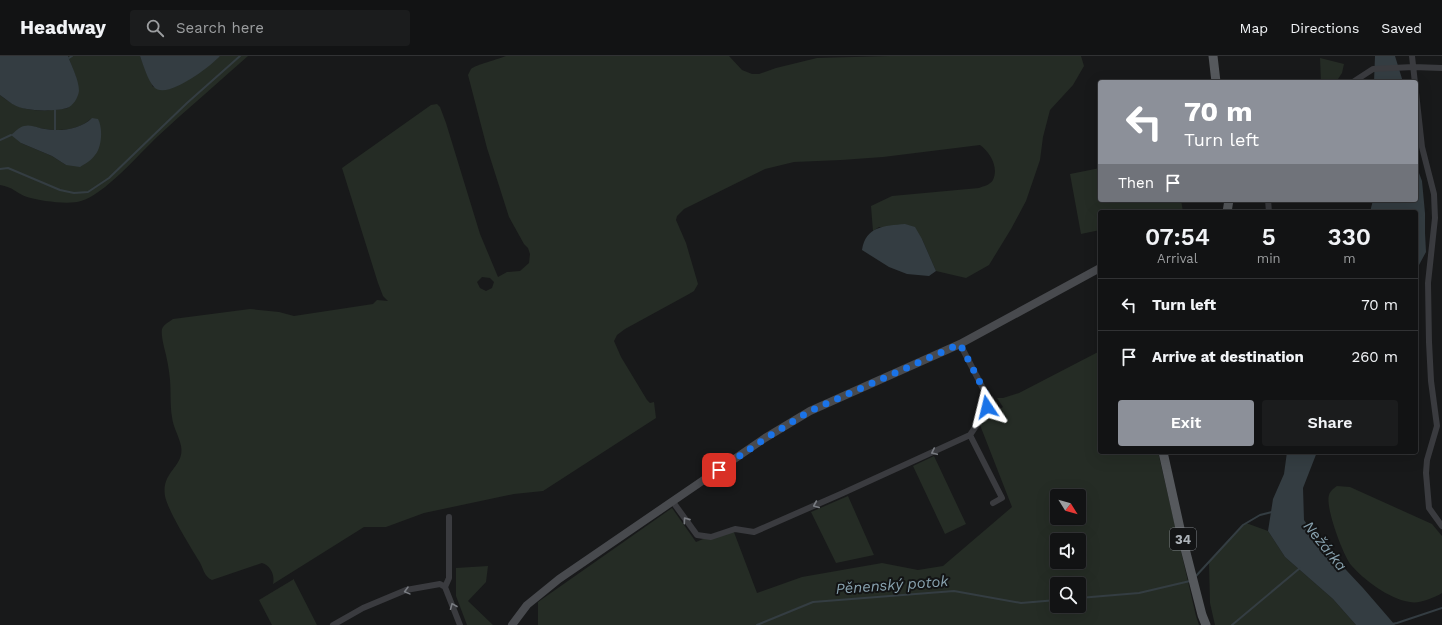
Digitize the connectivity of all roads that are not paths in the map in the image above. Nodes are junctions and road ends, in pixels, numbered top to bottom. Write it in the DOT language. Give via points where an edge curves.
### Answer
graph roads {
  1 [pos="1213,56"];
  2 [pos="1412,56"];
  3 [pos="1413,67"];
  4 [pos="1442,68"];
  5 [pos="1216,80"];
  6 [pos="1356,80"];
  7 [pos="1415,80"];
  8 [pos="1418,104"];
  9 [pos="1098,269"];
  10 [pos="960,344"];
  11 [pos="970,435"];
  12 [pos="1163,454"];
  13 [pos="673,502"];
  14 [pos="993,503"];
  15 [pos="449,517"];
  16 [pos="1442,526"];
  17 [pos="445,587"];
  18 [pos="333,625"];
  19 [pos="460,625"];
  20 [pos="512,625"];
  21 [pos="1206,625"];
  1 -- 5 [label="main road"];
  2 -- 3 [label="street"];
  3 -- 4 [label="street"];
  3 -- 6 [label="street" via="1373,69"];
  3 -- 7 [label="street"];
  8 -- 16 [label="street" via="1422,147 1434,200 1435,218 1428,283 1430,381 1437,426 1427,460 1426,474 1429,508"];
  9 -- 10 [label="street"];
  10 -- 11 [label="street" via="987,396 987,407"];
  10 -- 13 [label="street" via="810,411"];
  11 -- 13 [label="street, one-way" via="754,532 735,529 711,537 697,535"];
  11 -- 14 [label="street" via="1002,498"];
  12 -- 21 [label="main road, 34" via="1181,533"];
  13 -- 20 [label="street" via="559,579 527,604"];
  15 -- 17 [label="street" via="449,578"];
  17 -- 18 [label="street, one-way" via="440,584 406,590 363,608"];
  19 -- 17 [label="street, one-way"];
}
